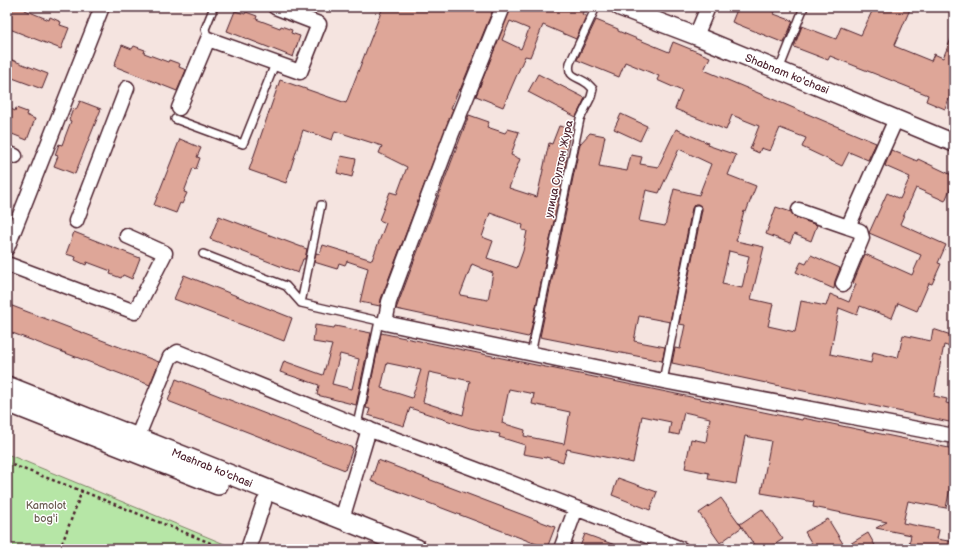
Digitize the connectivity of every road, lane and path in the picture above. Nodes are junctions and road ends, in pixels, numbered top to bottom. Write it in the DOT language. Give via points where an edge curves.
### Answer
graph roads {
  1 [pos="102,7"];
  2 [pos="214,7"];
  3 [pos="275,7"];
  4 [pos="503,7"];
  5 [pos="596,7"];
  6 [pos="620,7"];
  7 [pos="708,7"];
  8 [pos="804,7"];
  9 [pos="696,36"];
  10 [pos="208,39"];
  11 [pos="275,64"];
  12 [pos="779,71"];
  13 [pos="127,88"];
  14 [pos="177,114"];
  15 [pos="896,119"];
  16 [pos="954,143"];
  17 [pos="321,205"];
  18 [pos="697,209"];
  19 [pos="799,210"];
  20 [pos="76,221"];
  21 [pos="848,227"];
  22 [pos="127,236"];
  23 [pos="7,248"];
  24 [pos="203,254"];
  25 [pos="7,264"];
  26 [pos="843,284"];
  27 [pos="300,303"];
  28 [pos="382,322"];
  29 [pos="531,354"];
  30 [pos="663,381"];
  31 [pos="7,386"];
  32 [pos="7,402"];
  33 [pos="363,427"];
  34 [pos="954,436"];
  35 [pos="137,438"];
  36 [pos="7,463"];
  37 [pos="82,491"];
  38 [pos="264,502"];
  39 [pos="576,508"];
  40 [pos="342,519"];
  41 [pos="60,549"];
  42 [pos="211,549"];
  43 [pos="248,549"];
  44 [pos="383,549"];
  45 [pos="417,549"];
  46 [pos="561,549"];
  47 [pos="681,549"];
  1 -- 23 [label="street"];
  2 -- 10 [label="lane" via="205,29"];
  3 -- 11 [label="street" via="319,24 300,72"];
  4 -- 28 [label="street" via="446,147"];
  5 -- 29 [label="lane, улица Султон Жура" via="570,63 571,75 588,83 593,89 580,119"];
  6 -- 9 [label="street, Shabnam ko'chasi"];
  7 -- 9 [label="street"];
  8 -- 12 [label="lane"];
  9 -- 12 [label="street, Shabnam ko'chasi"];
  10 -- 11 [label="street"];
  10 -- 14 [label="street"];
  11 -- 14 [label="lane" via="243,144"];
  12 -- 15 [label="street, Shabnam ko'chasi"];
  13 -- 20 [label="street"];
  15 -- 16 [label="street, Shabnam ko'chasi"];
  15 -- 21 [label="street"];
  17 -- 27 [label="lane"];
  18 -- 30 [label="lane"];
  19 -- 21 [label="street"];
  21 -- 26 [label="street" via="860,231 862,238"];
  22 -- 25 [label="street" via="165,253 135,312"];
  24 -- 27 [label="lane" via="286,286"];
  27 -- 28 [label="lane"];
  28 -- 29 [label="street"];
  28 -- 33 [label="lane"];
  29 -- 30 [label="street"];
  30 -- 34 [label="street"];
  31 -- 35 [label="main road, Mashrab ko'chasi"];
  32 -- 38 [label="main road, Mashrab ko'chasi"];
  33 -- 35 [label="street" via="178,352 170,356"];
  33 -- 39 [label="street"];
  33 -- 40 [label="street"];
  35 -- 40 [label="main road, Mashrab ko'chasi"];
  36 -- 37 [label="path"];
  37 -- 41 [label="path"];
  37 -- 42 [label="path" via="212,544"];
  38 -- 43 [label="street"];
  38 -- 44 [label="main road, Mashrab ko'chasi"];
  39 -- 46 [label="street"];
  39 -- 47 [label="street"];
  40 -- 45 [label="main road, Mashrab ko'chasi"];
}
